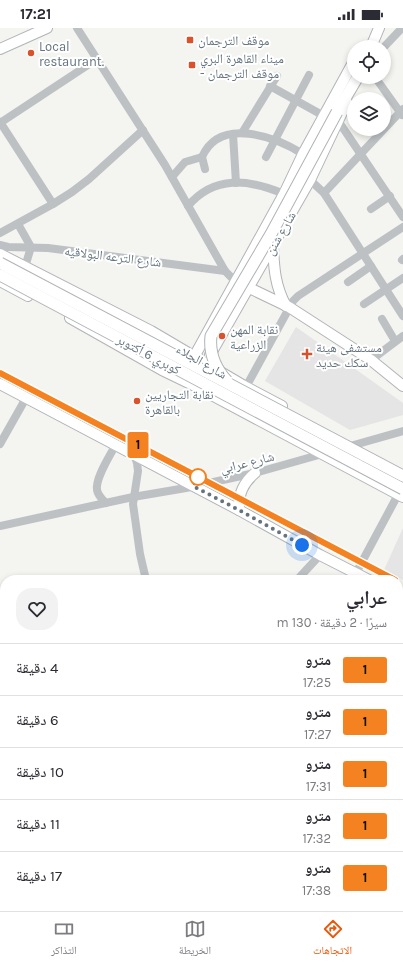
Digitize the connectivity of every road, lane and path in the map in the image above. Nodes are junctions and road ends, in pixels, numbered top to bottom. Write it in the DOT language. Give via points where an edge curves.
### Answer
graph roads {
  1 [pos="47,28"];
  2 [pos="77,28"];
  3 [pos="379,28"];
  4 [pos="402,28"];
  5 [pos="374,40"];
  6 [pos="391,40"];
  7 [pos="0,49"];
  8 [pos="97,59"];
  9 [pos="347,74"];
  10 [pos="309,75"];
  11 [pos="277,76"];
  12 [pos="354,84"];
  13 [pos="380,84"];
  14 [pos="270,86"];
  15 [pos="296,100"];
  16 [pos="402,112"];
  17 [pos="324,116"];
  18 [pos="338,117"];
  19 [pos="0,122"];
  20 [pos="143,130"];
  21 [pos="242,133"];
  22 [pos="233,134"];
  23 [pos="275,140"];
  24 [pos="303,154"];
  25 [pos="361,154"];
  26 [pos="202,157"];
  27 [pos="266,157"];
  28 [pos="205,169"];
  29 [pos="172,177"];
  30 [pos="310,180"];
  31 [pos="236,183"];
  32 [pos="324,193"];
  33 [pos="284,194"];
  34 [pos="390,196"];
  35 [pos="53,204"];
  36 [pos="188,206"];
  37 [pos="400,206"];
  38 [pos="371,209"];
  39 [pos="403,217"];
  40 [pos="18,224"];
  41 [pos="403,227"];
  42 [pos="0,233"];
  43 [pos="0,245"];
  44 [pos="273,247"];
  45 [pos="30,248"];
  46 [pos="362,253"];
  47 [pos="0,254"];
  48 [pos="0,263"];
  49 [pos="371,266"];
  50 [pos="25,268"];
  51 [pos="225,271"];
  52 [pos="0,276"];
  53 [pos="403,278"];
  54 [pos="0,281"];
  55 [pos="236,282"];
  56 [pos="348,282"];
  57 [pos="248,287"];
  58 [pos="386,289"];
  59 [pos="364,304"];
  60 [pos="288,306"];
  61 [pos="403,316"];
  62 [pos="382,320"];
  63 [pos="403,336"];
  64 [pos="395,341"];
  65 [pos="194,357"];
  66 [pos="371,360"];
  67 [pos="205,363"];
  68 [pos="0,384"];
  69 [pos="193,385"];
  70 [pos="232,386"];
  71 [pos="403,386"];
  72 [pos="246,387"];
  73 [pos="26,398"];
  74 [pos="403,431"];
  75 [pos="0,444"];
  76 [pos="116,444"];
  77 [pos="354,444"];
  78 [pos="134,454"];
  79 [pos="321,454"];
  80 [pos="403,471"];
  81 [pos="255,473"];
  82 [pos="403,476"];
  83 [pos="403,485"];
  84 [pos="193,486"];
  85 [pos="401,494"];
  86 [pos="133,497"];
  87 [pos="106,503"];
  88 [pos="239,510"];
  89 [pos="0,526"];
  90 [pos="320,555"];
  91 [pos="356,573"];
  92 [pos="145,575"];
  93 [pos="302,575"];
  94 [pos="360,575"];
  1 -- 7 [label="main road"];
  2 -- 8 [label="street"];
  3 -- 5 [label="main road"];
  4 -- 6 [label="street"];
  8 -- 19 [label="street"];
  8 -- 20 [label="street"];
  9 -- 17 [label="main road, شارع شنن"];
  10 -- 15 [label="street"];
  11 -- 14 [label="street"];
  12 -- 18 [label="highway"];
  13 -- 16 [label="street"];
  14 -- 15 [label="street"];
  14 -- 21 [label="street"];
  15 -- 17 [label="street"];
  15 -- 23 [label="street"];
  16 -- 25 [label="street"];
  17 -- 24 [label="main road, شارع شنن"];
  18 -- 25 [label="street"];
  18 -- 30 [label="main road, شارع شنن"];
  18 -- 70 [label="highway, bridge" via="211,336 214,363"];
  19 -- 35 [label="street"];
  20 -- 29 [label="street"];
  20 -- 35 [label="street" via="85,182"];
  21 -- 22 [label="street"];
  21 -- 23 [label="street"];
  22 -- 26 [label="street" via="214,141"];
  22 -- 31 [label="street"];
  23 -- 24 [label="street"];
  23 -- 27 [label="street"];
  24 -- 33 [label="main road, شارع شنن"];
  25 -- 32 [label="street"];
  25 -- 34 [label="street"];
  26 -- 28 [label="street"];
  26 -- 29 [label="street" via="185,162"];
  29 -- 36 [label="street"];
  30 -- 32 [label="street"];
  30 -- 44 [label="main road, شارع شنن"];
  31 -- 33 [label="street" via="261,186"];
  31 -- 36 [label="street" via="225,183 209,188"];
  32 -- 46 [label="street"];
  33 -- 55 [label="main road, شارع شنن"];
  34 -- 37 [label="street"];
  34 -- 38 [label="street"];
  35 -- 40 [label="street"];
  36 -- 51 [label="street"];
  37 -- 39 [label="street"];
  40 -- 42 [label="street"];
  40 -- 45 [label="street"];
  41 -- 46 [label="street"];
  43 -- 45 [label="street, شارع الترعه البولاقيه"];
  44 -- 57 [label="main road, شارع شنن"];
  44 -- 60 [label="main road" via="276,283"];
  45 -- 50 [label="street"];
  45 -- 51 [label="street, شارع الترعه البولاقيه" via="48,248"];
  46 -- 49 [label="street"];
  46 -- 60 [label="street" via="298,296"];
  47 -- 50 [label="main road, شارع الجلاء"];
  48 -- 70 [label="highway, كوبري 6 أكتوبر, bridge"];
  49 -- 56 [label="street"];
  49 -- 58 [label="street"];
  50 -- 65 [label="main road, شارع الجلاء" via="151,331"];
  51 -- 55 [label="street"];
  52 -- 85 [label="highway, كوبري 6 أكتوبر, bridge"];
  53 -- 58 [label="street"];
  54 -- 69 [label="main road, شارع الجلاء"];
  55 -- 57 [label="main road"];
  55 -- 65 [label="main road, شارع شنن"];
  57 -- 60 [label="main road"];
  57 -- 67 [label="main road, شارع شنن"];
  58 -- 59 [label="street"];
  58 -- 61 [label="street"];
  60 -- 66 [label="main road"];
  60 -- 72 [label="street"];
  62 -- 64 [label="street"];
  63 -- 64 [label="street"];
  64 -- 66 [label="street"];
  65 -- 67 [label="main road, شارع الجلاء"];
  66 -- 71 [label="main road"];
  67 -- 69 [label="main road, شارع شنن"];
  67 -- 72 [label="main road, شارع الجلاء"];
  68 -- 73 [label="main road"];
  69 -- 79 [label="main road, شارع الجلاء"];
  70 -- 82 [label="highway, كوبري 6 أكتوبر, bridge"];
  72 -- 77 [label="main road, شارع الجلاء"];
  73 -- 75 [label="street"];
  73 -- 76 [label="main road"];
  74 -- 77 [label="street, شارع عرابي"];
  76 -- 78 [label="main road"];
  76 -- 87 [label="street" via="97,484 100,498"];
  77 -- 79 [label="street, شارع عرابي"];
  77 -- 80 [label="main road, شارع الجلاء"];
  78 -- 84 [label="main road"];
  78 -- 86 [label="street" via="138,471"];
  79 -- 81 [label="street, شارع عرابي"];
  79 -- 85 [label="main road, شارع الجلاء"];
  81 -- 84 [label="street, شارع عرابي"];
  81 -- 88 [label="main road" via="242,489"];
  83 -- 85 [label="street"];
  84 -- 86 [label="street, شارع عرابي"];
  84 -- 88 [label="main road"];
  85 -- 91 [label="street"];
  86 -- 87 [label="street, شارع عرابي"];
  86 -- 92 [label="street"];
  87 -- 89 [label="street, شارع عرابي"];
  88 -- 90 [label="main road"];
  90 -- 91 [label="main road"];
  90 -- 93 [label="street"];
  91 -- 94 [label="main road"];
}
